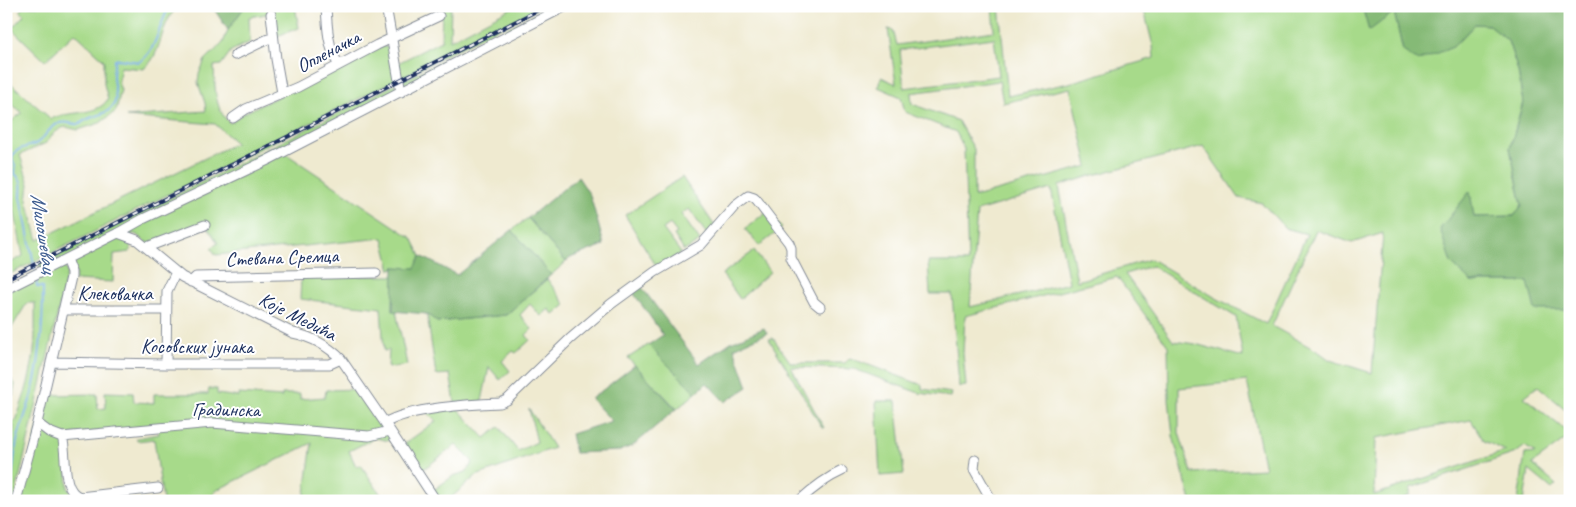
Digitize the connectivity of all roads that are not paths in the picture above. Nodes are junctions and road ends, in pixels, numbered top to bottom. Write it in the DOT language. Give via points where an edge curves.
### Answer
graph roads {
  1 [pos="326,6"];
  2 [pos="386,6"];
  3 [pos="566,6"];
  4 [pos="270,14"];
  5 [pos="439,16"];
  6 [pos="273,39"];
  7 [pos="392,39"];
  8 [pos="235,54"];
  9 [pos="339,65"];
  10 [pos="401,92"];
  11 [pos="282,93"];
  12 [pos="233,118"];
  13 [pos="205,224"];
  14 [pos="118,233"];
  15 [pos="147,247"];
  16 [pos="66,259"];
  17 [pos="176,272"];
  18 [pos="376,272"];
  19 [pos="191,282"];
  20 [pos="6,289"];
  21 [pos="820,307"];
  22 [pos="63,310"];
  23 [pos="166,310"];
  24 [pos="341,359"];
  25 [pos="51,362"];
  26 [pos="166,364"];
  27 [pos="37,423"];
  28 [pos="388,427"];
  29 [pos="62,437"];
  30 [pos="975,460"];
  31 [pos="842,471"];
  32 [pos="158,488"];
  33 [pos="16,501"];
  34 [pos="436,501"];
  35 [pos="799,501"];
  36 [pos="992,501"];
  1 -- 9 [label="street" via="333,56"];
  2 -- 7 [label="street"];
  3 -- 10 [label="street"];
  4 -- 6 [label="street"];
  5 -- 7 [label="street, Опленачка"];
  6 -- 8 [label="street"];
  6 -- 11 [label="street"];
  7 -- 9 [label="street, Опленачка"];
  7 -- 10 [label="street"];
  9 -- 11 [label="street, Опленачка"];
  10 -- 14 [label="street"];
  11 -- 12 [label="street, Опленачка"];
  13 -- 15 [label="street"];
  14 -- 15 [label="street, Које Медића" via="130,236"];
  14 -- 16 [label="street"];
  15 -- 17 [label="street, Које Медића"];
  16 -- 20 [label="street"];
  16 -- 22 [label="street" via="71,277"];
  17 -- 19 [label="street, Које Медића"];
  17 -- 23 [label="street" via="167,291"];
  18 -- 19 [label="street, Стевана Сремца" via="196,277"];
  19 -- 24 [label="street, Које Медића" via="293,333 320,342"];
  21 -- 28 [label="street, Градинска" via="814,302 791,258 789,242 757,201 748,196 701,245 646,278 584,328 504,401 422,411 396,418"];
  22 -- 23 [label="street, Клековачка"];
  22 -- 25 [label="street"];
  23 -- 26 [label="street"];
  24 -- 26 [label="street, Косовских јунака" via="330,364"];
  24 -- 28 [label="street, Које Медића"];
  25 -- 26 [label="street, Косовских јунака"];
  25 -- 27 [label="street"];
  27 -- 29 [label="street"];
  27 -- 33 [label="street"];
  28 -- 29 [label="street, Градинска" via="370,436 212,423"];
  28 -- 34 [label="street, Које Медића"];
  29 -- 32 [label="street" via="69,488 75,496"];
  30 -- 36 [label="street" via="974,469"];
  31 -- 35 [label="street"];
}
